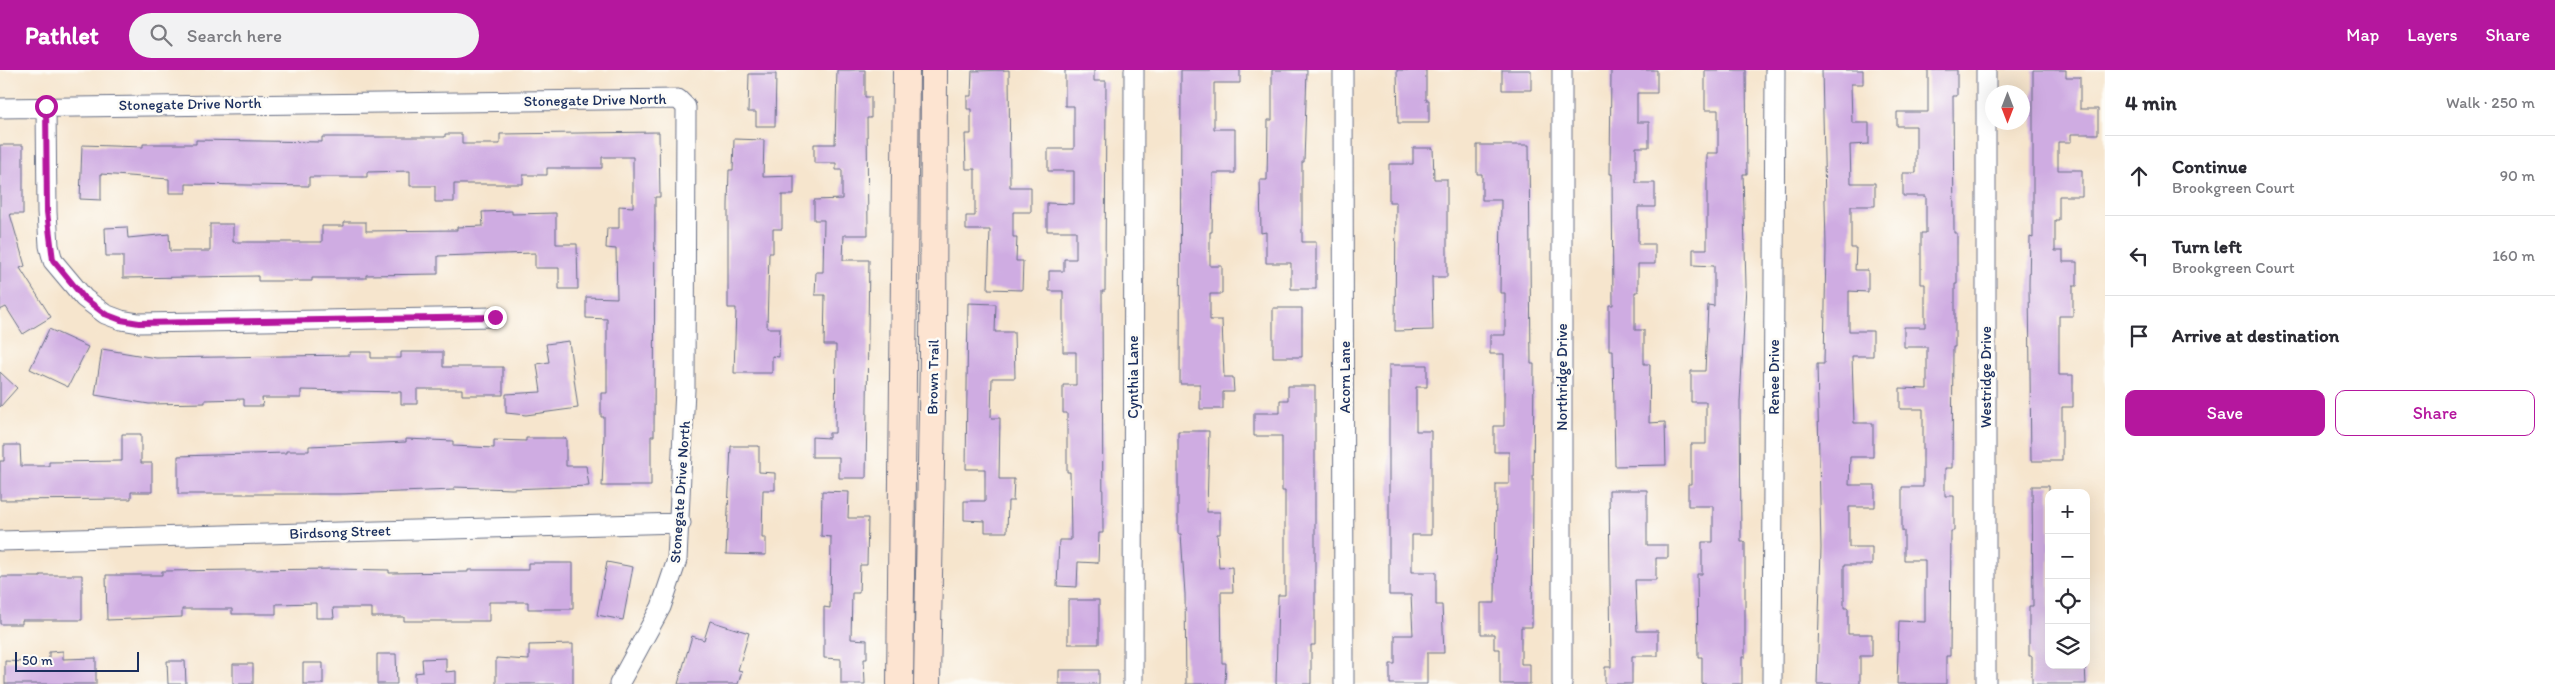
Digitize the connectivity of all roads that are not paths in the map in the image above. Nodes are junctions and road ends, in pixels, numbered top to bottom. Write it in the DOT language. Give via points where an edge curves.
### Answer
graph roads {
  1 [pos="906,70"];
  2 [pos="934,70"];
  3 [pos="1134,70"];
  4 [pos="1343,70"];
  5 [pos="1562,70"];
  6 [pos="1775,70"];
  7 [pos="1986,70"];
  8 [pos="46,106"];
  9 [pos="0,108"];
  10 [pos="495,317"];
  11 [pos="933,354"];
  12 [pos="903,355"];
  13 [pos="681,522"];
  14 [pos="0,541"];
  15 [pos="619,684"];
  16 [pos="900,684"];
  17 [pos="927,684"];
  18 [pos="1133,684"];
  19 [pos="1344,684"];
  20 [pos="1562,684"];
  21 [pos="1772,684"];
  22 [pos="1986,684"];
  1 -- 12 [label="street, Brown Trail"];
  2 -- 11 [label="street, Brown Trail"];
  3 -- 18 [label="street, Cynthia Lane"];
  4 -- 19 [label="street, Acorn Lane"];
  5 -- 20 [label="street, Northridge Drive"];
  6 -- 21 [label="street, Renee Drive"];
  7 -- 22 [label="street, Westridge Drive"];
  8 -- 9 [label="street, Stonegate Drive North"];
  8 -- 10 [label="street" via="47,212 53,260 84,298 105,314 139,323"];
  8 -- 13 [label="street, Stonegate Drive North" via="678,98 686,107 686,389"];
  11 -- 12 [label="street"];
  11 -- 17 [label="street, Brown Trail"];
  12 -- 16 [label="street, Brown Trail"];
  13 -- 14 [label="street, Birdsong Street"];
  13 -- 15 [label="street, Stonegate Drive North" via="672,580"];
}
